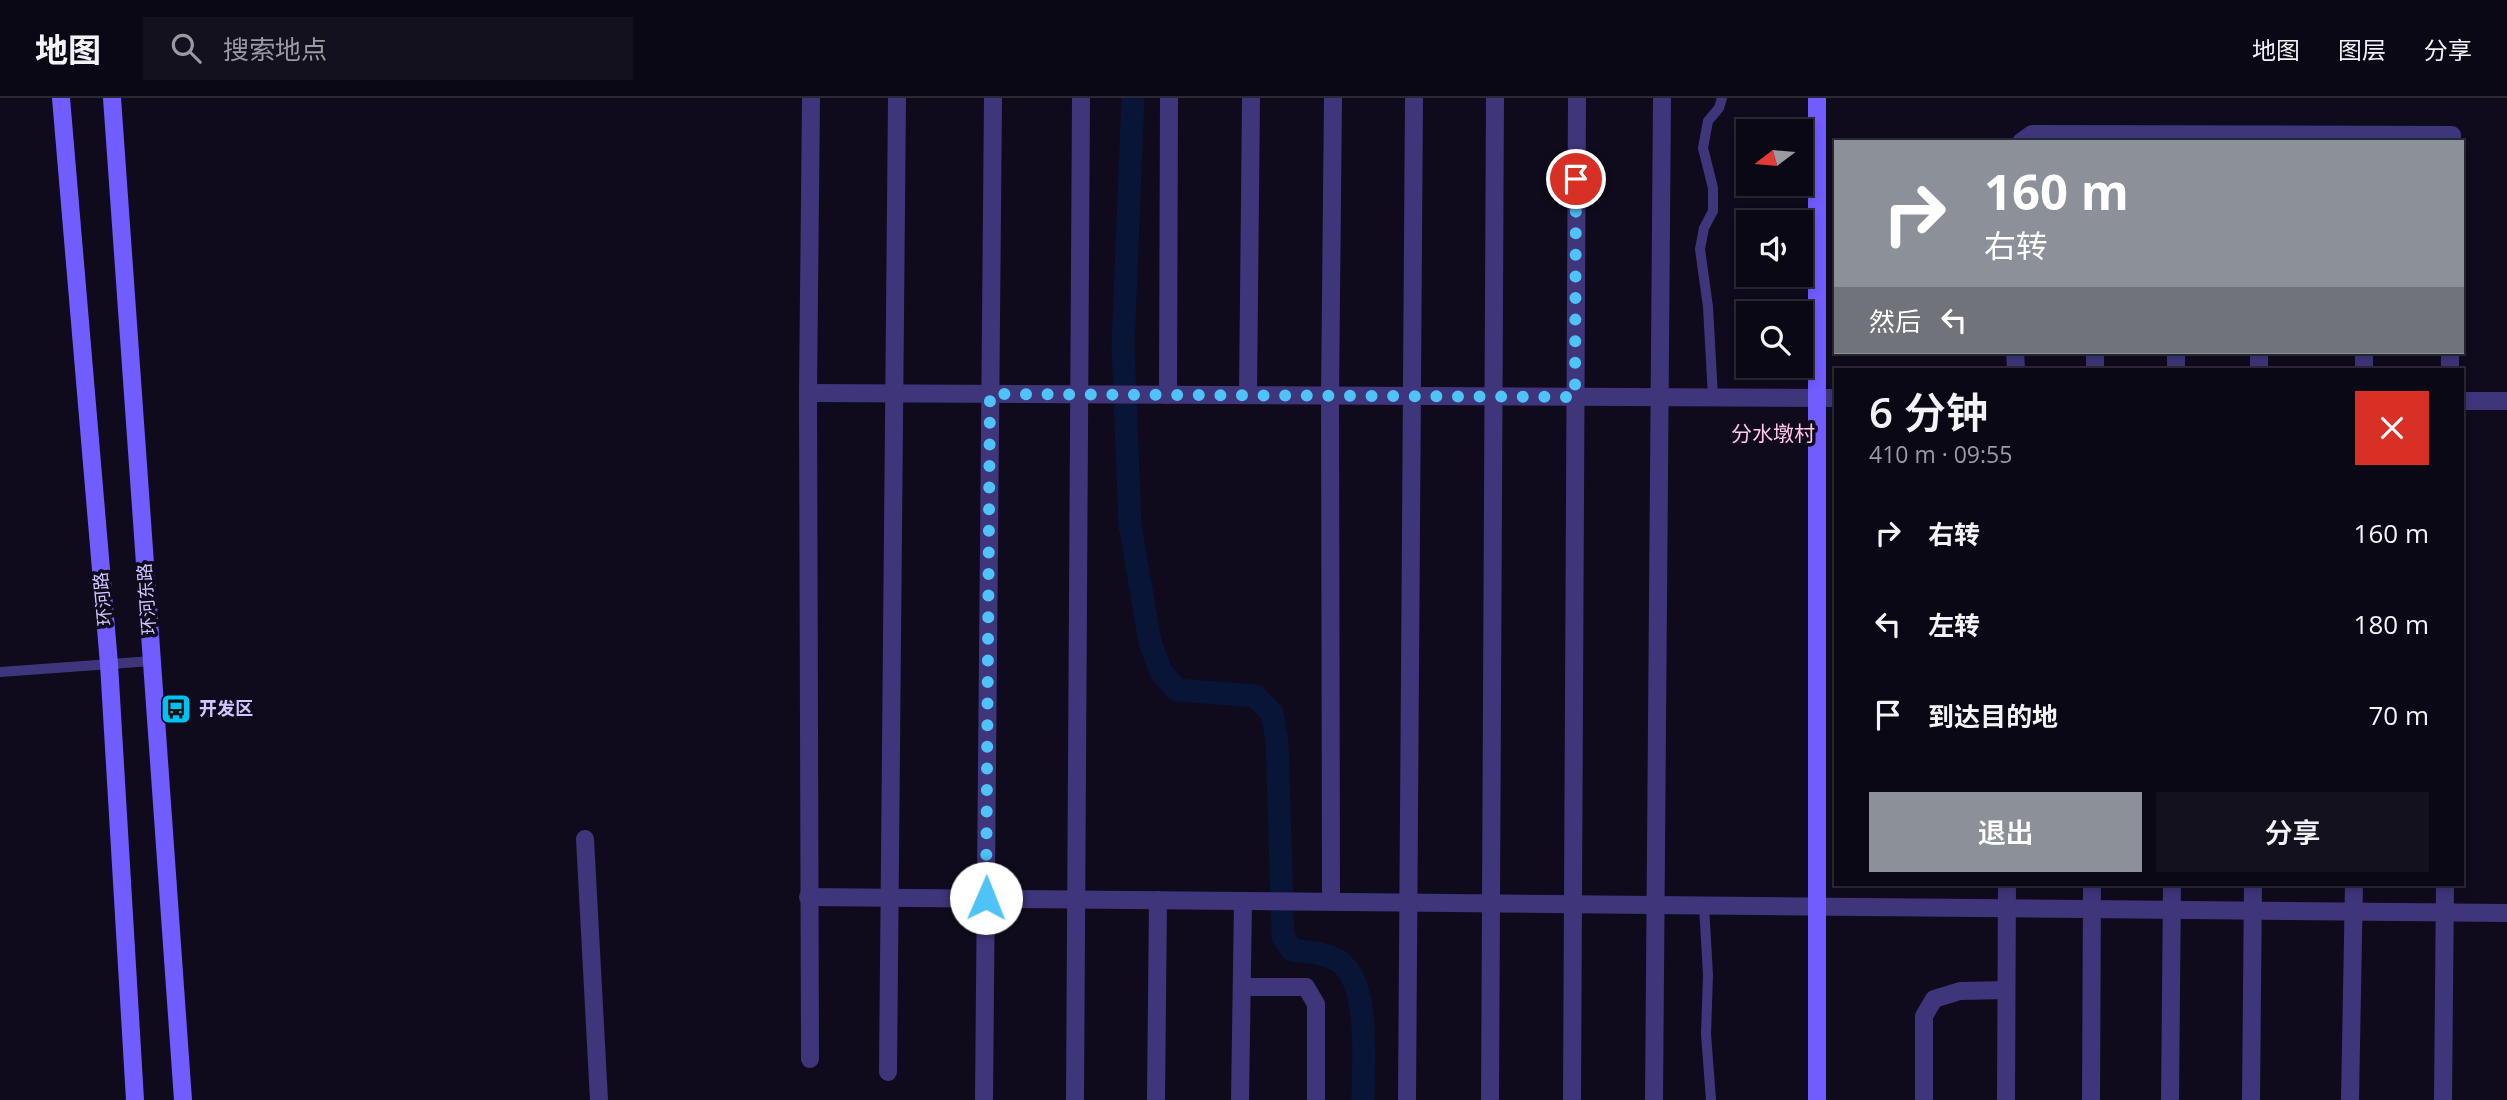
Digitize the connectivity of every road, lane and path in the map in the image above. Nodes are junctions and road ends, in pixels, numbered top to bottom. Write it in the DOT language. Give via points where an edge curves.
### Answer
graph roads {
  1 [pos="61,98"];
  2 [pos="112,98"];
  3 [pos="811,98"];
  4 [pos="897,98"];
  5 [pos="993,98"];
  6 [pos="1081,98"];
  7 [pos="1169,98"];
  8 [pos="1251,98"];
  9 [pos="1332,98"];
  10 [pos="1414,98"];
  11 [pos="1495,98"];
  12 [pos="1577,98"];
  13 [pos="1662,98"];
  14 [pos="1722,98"];
  15 [pos="1817,98"];
  16 [pos="2096,138"];
  17 [pos="2178,138"];
  18 [pos="2262,138"];
  19 [pos="2368,138"];
  20 [pos="2024,140"];
  21 [pos="2452,140"];
  22 [pos="808,393"];
  23 [pos="893,393"];
  24 [pos="990,394"];
  25 [pos="1079,394"];
  26 [pos="1160,394"];
  27 [pos="1248,395"];
  28 [pos="1330,395"];
  29 [pos="1412,396"];
  30 [pos="1494,396"];
  31 [pos="1575,397"];
  32 [pos="1660,397"];
  33 [pos="1713,397"];
  34 [pos="1817,398"];
  35 [pos="1834,398"];
  36 [pos="2464,401"];
  37 [pos="2507,401"];
  38 [pos="152,661"];
  39 [pos="109,664"];
  40 [pos="0,672"];
  41 [pos="585,839"];
  42 [pos="2007,886"];
  43 [pos="2092,886"];
  44 [pos="2172,886"];
  45 [pos="2253,886"];
  46 [pos="2354,886"];
  47 [pos="2445,886"];
  48 [pos="808,897"];
  49 [pos="890,897"];
  50 [pos="986,898"];
  51 [pos="1076,899"];
  52 [pos="1158,900"];
  53 [pos="1250,901"];
  54 [pos="1331,901"];
  55 [pos="1409,902"];
  56 [pos="1491,903"];
  57 [pos="1573,904"];
  58 [pos="1656,905"];
  59 [pos="1704,905"];
  60 [pos="1815,906"];
  61 [pos="2007,908"];
  62 [pos="2092,909"];
  63 [pos="2172,910"];
  64 [pos="2253,910"];
  65 [pos="2353,911"];
  66 [pos="2445,912"];
  67 [pos="2507,912"];
  68 [pos="1242,987"];
  69 [pos="2006,990"];
  70 [pos="810,1059"];
  71 [pos="888,1072"];
  72 [pos="135,1100"];
  73 [pos="183,1100"];
  74 [pos="599,1100"];
  75 [pos="984,1100"];
  76 [pos="1075,1100"];
  77 [pos="1156,1100"];
  78 [pos="1240,1100"];
  79 [pos="1316,1100"];
  80 [pos="1407,1100"];
  81 [pos="1490,1100"];
  82 [pos="1572,1100"];
  83 [pos="1654,1100"];
  84 [pos="1711,1100"];
  85 [pos="1816,1100"];
  86 [pos="1924,1100"];
  87 [pos="2006,1100"];
  88 [pos="2091,1100"];
  89 [pos="2170,1100"];
  90 [pos="2250,1100"];
  91 [pos="2350,1100"];
  92 [pos="2443,1100"];
  1 -- 39 [label="street, 环河路"];
  2 -- 38 [label="street, 环河东路"];
  3 -- 22 [label="street"];
  4 -- 23 [label="street"];
  5 -- 24 [label="street"];
  6 -- 25 [label="street"];
  7 -- 26 [label="street"];
  8 -- 27 [label="street"];
  9 -- 28 [label="street"];
  10 -- 29 [label="street"];
  11 -- 30 [label="street"];
  12 -- 31 [label="street"];
  13 -- 32 [label="street"];
  14 -- 33 [label="lane" via="1708,121 1703,148 1713,188 1713,211 1700,249"];
  15 -- 34 [label="street"];
  16 -- 17 [label="street"];
  16 -- 20 [label="street" via="2032,134"];
  17 -- 18 [label="street"];
  18 -- 19 [label="street"];
  19 -- 21 [label="street" via="2452,135"];
  22 -- 23 [label="street"];
  22 -- 48 [label="street"];
  23 -- 24 [label="street"];
  23 -- 49 [label="street"];
  24 -- 25 [label="street"];
  24 -- 50 [label="street"];
  25 -- 26 [label="street"];
  25 -- 51 [label="street"];
  26 -- 27 [label="street"];
  27 -- 28 [label="street"];
  28 -- 29 [label="street"];
  28 -- 54 [label="street"];
  29 -- 30 [label="street"];
  29 -- 55 [label="street"];
  30 -- 31 [label="street"];
  30 -- 56 [label="street"];
  31 -- 32 [label="street"];
  31 -- 57 [label="street"];
  32 -- 33 [label="street"];
  32 -- 58 [label="street"];
  33 -- 34 [label="street"];
  34 -- 35 [label="street"];
  34 -- 60 [label="street"];
  36 -- 37 [label="street"];
  38 -- 39 [label="lane"];
  38 -- 73 [label="street, 环河东路"];
  39 -- 40 [label="lane"];
  39 -- 72 [label="street, 环河路"];
  41 -- 74 [label="street"];
  42 -- 61 [label="street"];
  43 -- 62 [label="street"];
  44 -- 63 [label="street"];
  45 -- 64 [label="street"];
  46 -- 65 [label="street"];
  47 -- 66 [label="street"];
  48 -- 49 [label="street"];
  48 -- 70 [label="street"];
  49 -- 50 [label="street"];
  49 -- 71 [label="street"];
  50 -- 51 [label="street"];
  50 -- 75 [label="street"];
  51 -- 52 [label="street"];
  51 -- 76 [label="street"];
  52 -- 53 [label="street"];
  52 -- 77 [label="street"];
  53 -- 54 [label="street"];
  53 -- 68 [label="street"];
  54 -- 55 [label="street"];
  55 -- 56 [label="street"];
  55 -- 80 [label="street"];
  56 -- 57 [label="street"];
  56 -- 81 [label="street"];
  57 -- 58 [label="street"];
  57 -- 82 [label="street"];
  58 -- 59 [label="street"];
  58 -- 83 [label="street"];
  59 -- 60 [label="street"];
  59 -- 84 [label="lane"];
  60 -- 61 [label="street"];
  60 -- 85 [label="street"];
  61 -- 62 [label="street"];
  61 -- 69 [label="street"];
  62 -- 63 [label="street"];
  62 -- 88 [label="street"];
  63 -- 64 [label="street"];
  63 -- 89 [label="street"];
  64 -- 65 [label="street"];
  64 -- 90 [label="street"];
  65 -- 66 [label="street"];
  65 -- 91 [label="street"];
  66 -- 67 [label="street"];
  66 -- 92 [label="street"];
  68 -- 78 [label="street"];
  68 -- 79 [label="street" via="1306,987 1316,1004"];
  69 -- 86 [label="street" via="1960,991 1934,999 1924,1016"];
  69 -- 87 [label="street"];
}
